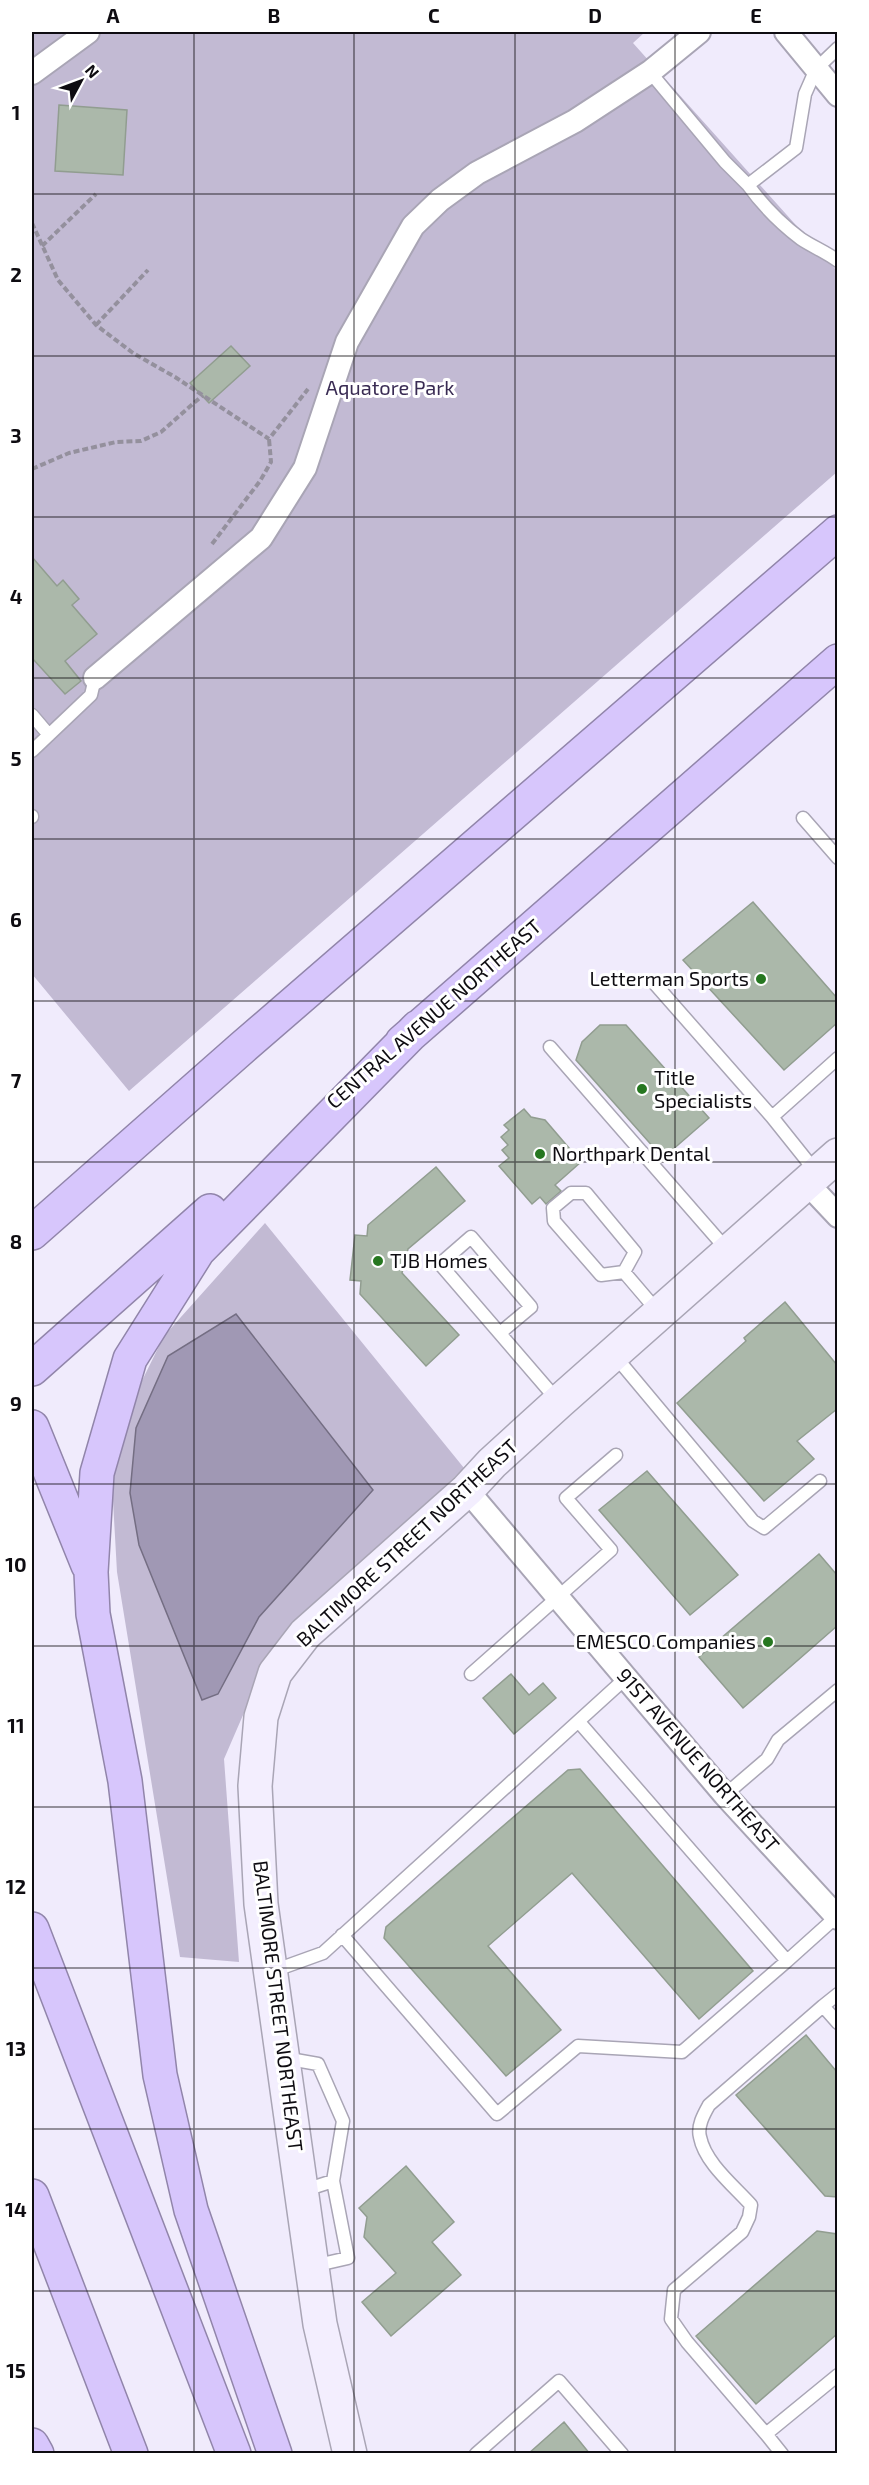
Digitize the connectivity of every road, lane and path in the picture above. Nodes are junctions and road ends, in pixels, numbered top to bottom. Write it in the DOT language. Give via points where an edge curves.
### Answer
graph roads {
  1 [pos="88,32"];
  2 [pos="699,32"];
  3 [pos="786,32"];
  4 [pos="837,48"];
  5 [pos="816,69"];
  6 [pos="650,72"];
  7 [pos="32,73"];
  8 [pos="837,95"];
  9 [pos="748,184"];
  10 [pos="96,194"];
  11 [pos="32,223"];
  12 [pos="42,246"];
  13 [pos="837,261"];
  14 [pos="148,270"];
  15 [pos="96,325"];
  16 [pos="308,389"];
  17 [pos="203,395"];
  18 [pos="269,439"];
  19 [pos="32,469"];
  20 [pos="837,532"];
  21 [pos="212,544"];
  22 [pos="837,661"];
  23 [pos="95,678"];
  24 [pos="32,715"];
  25 [pos="49,735"];
  26 [pos="32,751"];
  27 [pos="803,818"];
  28 [pos="837,858"];
  29 [pos="655,984"];
  30 [pos="418,1027"];
  31 [pos="550,1047"];
  32 [pos="837,1058"];
  33 [pos="772,1117"];
  34 [pos="148,1130"];
  35 [pos="820,1170"];
  36 [pos="32,1204"];
  37 [pos="837,1216"];
  38 [pos="32,1233"];
  39 [pos="729,1252"];
  40 [pos="624,1272"];
  41 [pos="660,1314"];
  42 [pos="500,1333"];
  43 [pos="614,1355"];
  44 [pos="32,1368"];
  45 [pos="559,1402"];
  46 [pos="32,1427"];
  47 [pos="616,1455"];
  48 [pos="820,1481"];
  49 [pos="467,1490"];
  50 [pos="91,1572"];
  51 [pos="558,1597"];
  52 [pos="471,1674"];
  53 [pos="627,1677"];
  54 [pos="837,1690"];
  55 [pos="579,1722"];
  56 [pos="725,1795"];
  57 [pos="837,1918"];
  58 [pos="32,1929"];
  59 [pos="342,1935"];
  60 [pos="787,1960"];
  61 [pos="271,1972"];
  62 [pos="837,1994"];
  63 [pos="823,2006"];
  64 [pos="837,2023"];
  65 [pos="283,2058"];
  66 [pos="333,2181"];
  67 [pos="301,2191"];
  68 [pos="32,2196"];
  69 [pos="312,2266"];
  70 [pos="837,2375"];
  71 [pos="766,2434"];
  72 [pos="32,2445"];
  73 [pos="37,2454"];
  74 [pos="131,2454"];
  75 [pos="234,2454"];
  76 [pos="275,2454"];
  77 [pos="350,2454"];
  78 [pos="476,2454"];
  79 [pos="622,2454"];
  80 [pos="782,2454"];
  1 -- 7 [label="street"];
  2 -- 6 [label="street"];
  3 -- 5 [label="street"];
  4 -- 5 [label="lane"];
  5 -- 8 [label="street"];
  5 -- 9 [label="lane" via="805,94 796,148"];
  6 -- 9 [label="lane"];
  6 -- 23 [label="street" via="575,121 477,173 412,226 347,342 305,468 261,538"];
  9 -- 13 [label="lane" via="766,210"];
  10 -- 12 [label="path"];
  11 -- 12 [label="path"];
  12 -- 15 [label="path" via="58,280"];
  14 -- 15 [label="path"];
  15 -- 17 [label="path" via="133,353"];
  16 -- 18 [label="path"];
  17 -- 18 [label="path"];
  17 -- 19 [label="path" via="162,432 141,441 116,442 69,453"];
  18 -- 21 [label="path" via="271,462"];
  20 -- 34 [label="highway"];
  22 -- 30 [label="highway, CENTRAL AVENUE NORTHEAST"];
  23 -- 25 [label="lane" via="91,695"];
  24 -- 25 [label="lane"];
  25 -- 26 [label="lane"];
  27 -- 28 [label="lane"];
  29 -- 33 [label="lane"];
  30 -- 44 [label="highway, CENTRAL AVENUE NORTHEAST"];
  30 -- 50 [label="highway" via="198,1251 130,1359 97,1473"];
  31 -- 39 [label="lane"];
  32 -- 33 [label="lane"];
  33 -- 35 [label="lane"];
  34 -- 36 [label="highway" via="52,1196"];
  34 -- 38 [label="highway"];
  35 -- 37 [label="street"];
  35 -- 39 [label="street, BALTIMORE STREET NORTHEAST"];
  39 -- 41 [label="street, BALTIMORE STREET NORTHEAST"];
  40 -- 40 [label="lane" via="601,1275 554,1221 553,1208 571,1193 586,1193 635,1252"];
  40 -- 41 [label="lane"];
  41 -- 43 [label="street, BALTIMORE STREET NORTHEAST"];
  42 -- 42 [label="lane" via="440,1264 471,1237 531,1307"];
  42 -- 45 [label="lane"];
  43 -- 45 [label="street, BALTIMORE STREET NORTHEAST"];
  43 -- 48 [label="lane" via="753,1521 764,1528"];
  45 -- 49 [label="street, BALTIMORE STREET NORTHEAST"];
  46 -- 50 [label="highway"];
  47 -- 51 [label="lane" via="566,1498 611,1550"];
  49 -- 51 [label="street, 91ST AVENUE NORTHEAST"];
  49 -- 61 [label="street, BALTIMORE STREET NORTHEAST" via="305,1634 276,1673 261,1718 255,1786 261,1904"];
  50 -- 76 [label="highway" via="93,1614 125,1781 160,2074 191,2210"];
  51 -- 52 [label="lane"];
  51 -- 53 [label="street, 91ST AVENUE NORTHEAST"];
  53 -- 55 [label="lane"];
  53 -- 56 [label="street, 91ST AVENUE NORTHEAST"];
  54 -- 56 [label="lane" via="778,1740 766,1759"];
  55 -- 59 [label="lane"];
  55 -- 60 [label="lane"];
  56 -- 57 [label="street, 91ST AVENUE NORTHEAST"];
  57 -- 60 [label="lane"];
  58 -- 75 [label="highway"];
  59 -- 60 [label="lane" via="497,2114 578,2046 682,2052"];
  59 -- 61 [label="lane" via="322,1953"];
  61 -- 65 [label="street, BALTIMORE STREET NORTHEAST"];
  62 -- 63 [label="lane"];
  63 -- 64 [label="lane"];
  63 -- 71 [label="lane" via="709,2105 702,2118 699,2135 708,2157 751,2205 742,2232 674,2290 671,2319"];
  65 -- 66 [label="lane" via="318,2064 343,2121"];
  65 -- 67 [label="street, BALTIMORE STREET NORTHEAST"];
  66 -- 67 [label="lane"];
  66 -- 69 [label="lane" via="348,2258"];
  67 -- 69 [label="street, BALTIMORE STREET NORTHEAST"];
  68 -- 74 [label="highway"];
  69 -- 77 [label="street, BALTIMORE STREET NORTHEAST" via="320,2324"];
  70 -- 71 [label="lane"];
  71 -- 80 [label="lane"];
  72 -- 73 [label="highway"];
  78 -- 79 [label="lane" via="559,2380"];
}
